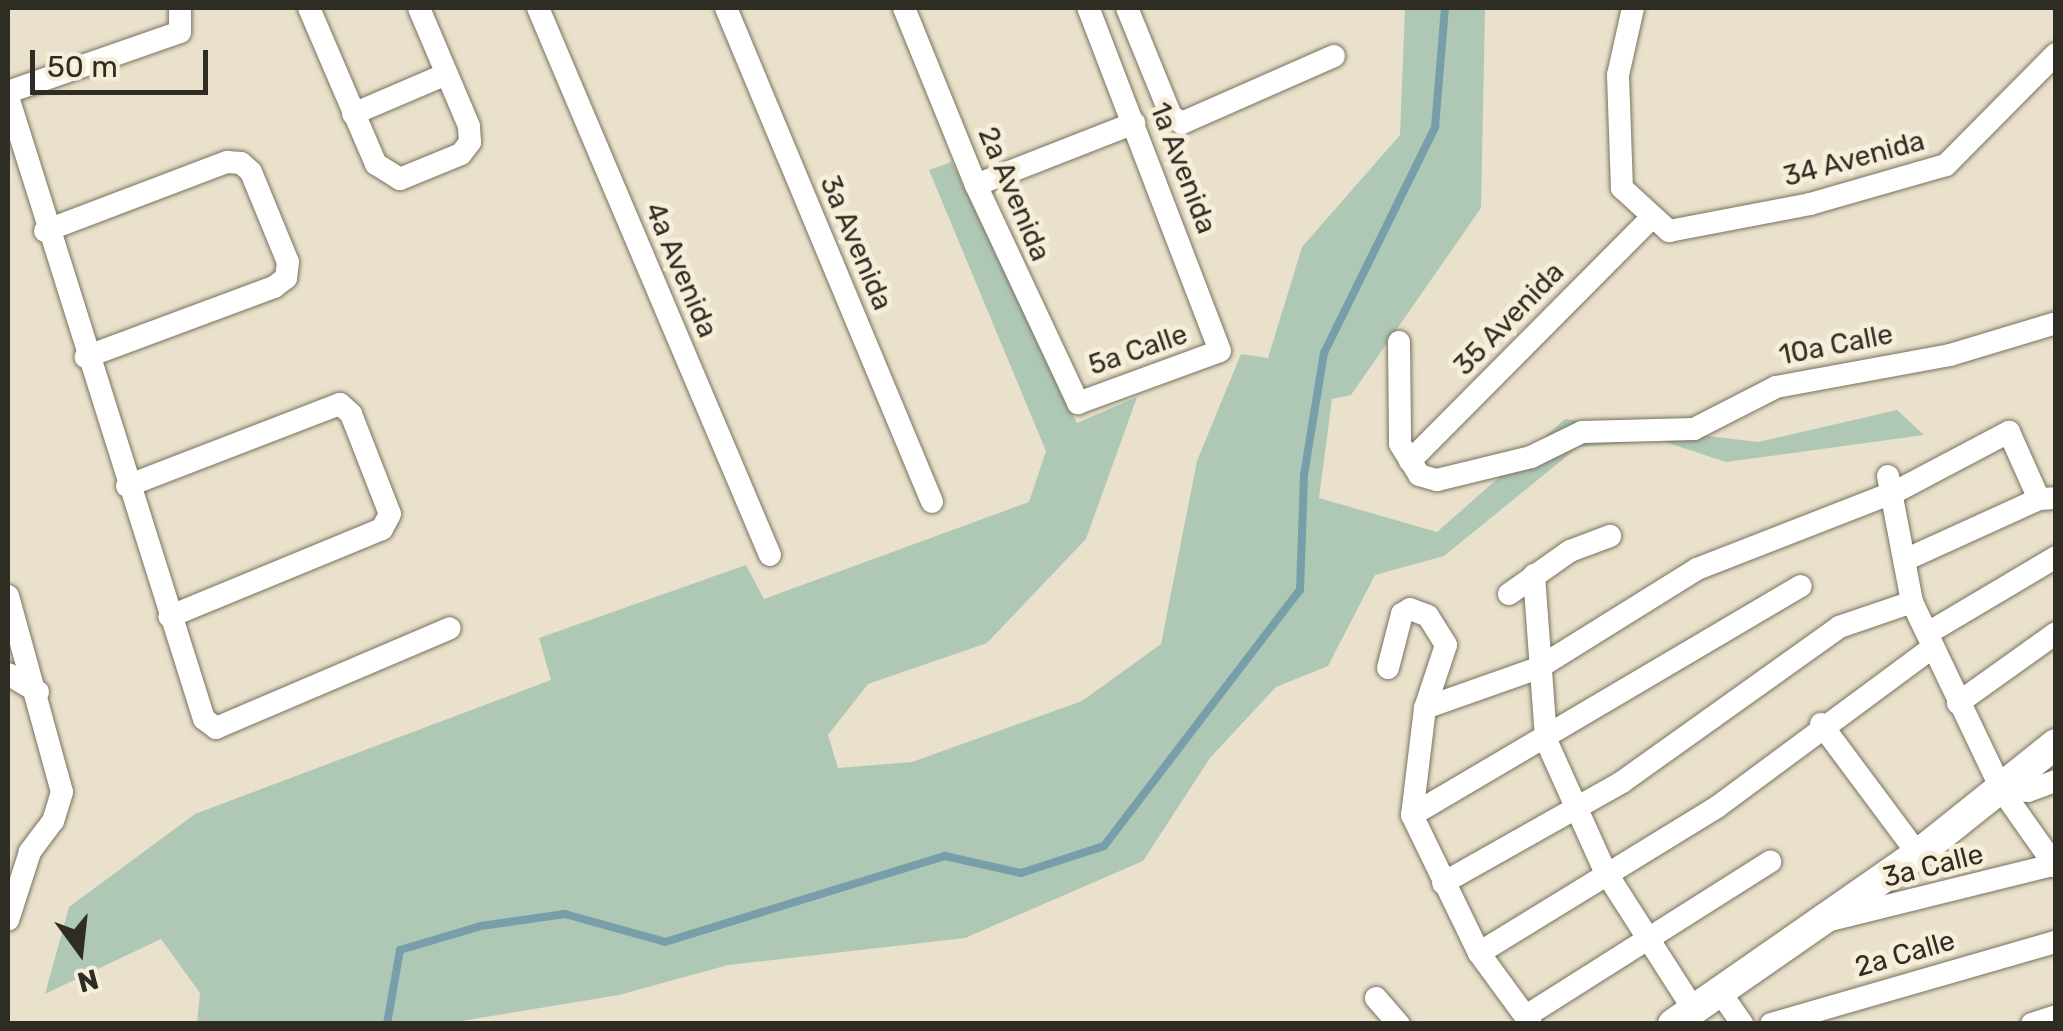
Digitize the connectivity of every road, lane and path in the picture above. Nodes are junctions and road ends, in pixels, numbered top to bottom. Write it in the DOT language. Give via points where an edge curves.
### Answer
graph roads {
  1 [pos="180,8"];
  2 [pos="309,8"];
  3 [pos="419,8"];
  4 [pos="538,8"];
  5 [pos="726,8"];
  6 [pos="904,8"];
  7 [pos="1088,8"];
  8 [pos="1127,8"];
  9 [pos="1634,8"];
  10 [pos="2056,54"];
  11 [pos="1334,56"];
  12 [pos="447,74"];
  13 [pos="8,94"];
  14 [pos="353,114"];
  15 [pos="1134,123"];
  16 [pos="976,185"];
  17 [pos="1651,218"];
  18 [pos="44,231"];
  19 [pos="2056,323"];
  20 [pos="1399,342"];
  21 [pos="1220,351"];
  22 [pos="86,358"];
  23 [pos="1074,402"];
  24 [pos="1410,461"];
  25 [pos="1892,484"];
  26 [pos="127,486"];
  27 [pos="2047,499"];
  28 [pos="932,502"];
  29 [pos="1610,536"];
  30 [pos="770,555"];
  31 [pos="2056,556"];
  32 [pos="1906,559"];
  33 [pos="1534,575"];
  34 [pos="1800,586"];
  35 [pos="1509,594"];
  36 [pos="8,596"];
  37 [pos="1912,602"];
  38 [pos="170,617"];
  39 [pos="450,628"];
  40 [pos="2056,633"];
  41 [pos="1931,640"];
  42 [pos="1388,668"];
  43 [pos="1538,668"];
  44 [pos="8,674"];
  45 [pos="38,692"];
  46 [pos="1958,703"];
  47 [pos="1424,708"];
  48 [pos="1822,724"];
  49 [pos="1546,740"];
  50 [pos="2056,744"];
  51 [pos="2056,782"];
  52 [pos="2001,789"];
  53 [pos="1573,810"];
  54 [pos="1412,815"];
  55 [pos="8,842"];
  56 [pos="30,852"];
  57 [pos="1918,854"];
  58 [pos="1770,862"];
  59 [pos="2055,865"];
  60 [pos="1605,871"];
  61 [pos="1443,883"];
  62 [pos="8,917"];
  63 [pos="1824,921"];
  64 [pos="1646,940"];
  65 [pos="2056,942"];
  66 [pos="1479,953"];
  67 [pos="1720,992"];
  68 [pos="1376,998"];
  69 [pos="2056,1016"];
  70 [pos="1684,1017"];
  71 [pos="1529,1020"];
  72 [pos="1399,1024"];
  73 [pos="1742,1024"];
  74 [pos="1771,1024"];
  75 [pos="2032,1024"];
  1 -- 13 [label="street" via="180,32"];
  2 -- 14 [label="street"];
  3 -- 12 [label="street"];
  4 -- 30 [label="street, 4a Avenida"];
  5 -- 28 [label="street, 3a Avenida"];
  6 -- 16 [label="street, 2a Avenida"];
  7 -- 15 [label="street, 1a Avenida"];
  8 -- 11 [label="street" via="1171,116 1182,123"];
  9 -- 17 [label="street" via="1618,76 1622,188"];
  10 -- 17 [label="street, 34 Avenida" via="1946,166 1683,231"];
  12 -- 14 [label="street"];
  12 -- 14 [label="street" via="470,142 461,154 400,179 386,174"];
  13 -- 18 [label="street"];
  15 -- 16 [label="street"];
  15 -- 21 [label="street, 1a Avenida"];
  16 -- 23 [label="street, 2a Avenida"];
  17 -- 24 [label="street, 35 Avenida"];
  18 -- 22 [label="street"];
  18 -- 22 [label="street" via="227,162 241,163 251,172 288,262 286,278 274,287"];
  19 -- 24 [label="street, 10a Calle" via="1950,356 1776,386 1694,429 1582,432 1532,457 1436,480 1419,475"];
  20 -- 24 [label="street" via="1400,444"];
  21 -- 23 [label="street, 5a Calle"];
  22 -- 26 [label="street"];
  25 -- 27 [label="street" via="2009,432"];
  25 -- 32 [label="street"];
  25 -- 43 [label="street" via="1697,569"];
  26 -- 38 [label="street"];
  26 -- 38 [label="street" via="340,404 351,414 390,514 382,529"];
  27 -- 32 [label="street"];
  29 -- 33 [label="street"];
  31 -- 41 [label="street"];
  32 -- 37 [label="street"];
  33 -- 35 [label="street"];
  33 -- 43 [label="street"];
  34 -- 49 [label="street" via="1700,640"];
  36 -- 45 [label="street"];
  37 -- 41 [label="street"];
  37 -- 53 [label="street" via="1839,627"];
  38 -- 39 [label="street" via="204,719 216,728"];
  40 -- 46 [label="street"];
  41 -- 46 [label="street"];
  41 -- 48 [label="street"];
  42 -- 47 [label="street" via="1402,614 1410,609 1428,616 1446,646"];
  43 -- 47 [label="street"];
  43 -- 49 [label="street"];
  44 -- 45 [label="street"];
  45 -- 56 [label="street" via="62,792 53,821"];
  46 -- 52 [label="street"];
  47 -- 54 [label="street"];
  48 -- 57 [label="street"];
  48 -- 60 [label="street" via="1717,807"];
  49 -- 53 [label="street"];
  49 -- 54 [label="street"];
  50 -- 52 [label="street"];
  51 -- 52 [label="street" via="2028,791"];
  52 -- 57 [label="street"];
  52 -- 59 [label="street"];
  53 -- 60 [label="street"];
  53 -- 61 [label="street"];
  54 -- 61 [label="street"];
  55 -- 56 [label="street"];
  56 -- 62 [label="street"];
  57 -- 63 [label="street"];
  58 -- 64 [label="street"];
  59 -- 63 [label="street, 3a Calle"];
  60 -- 64 [label="street"];
  60 -- 66 [label="street"];
  61 -- 66 [label="street"];
  63 -- 67 [label="street"];
  64 -- 70 [label="street"];
  64 -- 71 [label="street"];
  65 -- 74 [label="street, 2a Calle"];
  66 -- 71 [label="street"];
  67 -- 70 [label="street"];
  67 -- 73 [label="street"];
  68 -- 72 [label="street"];
  69 -- 75 [label="street"];
}
